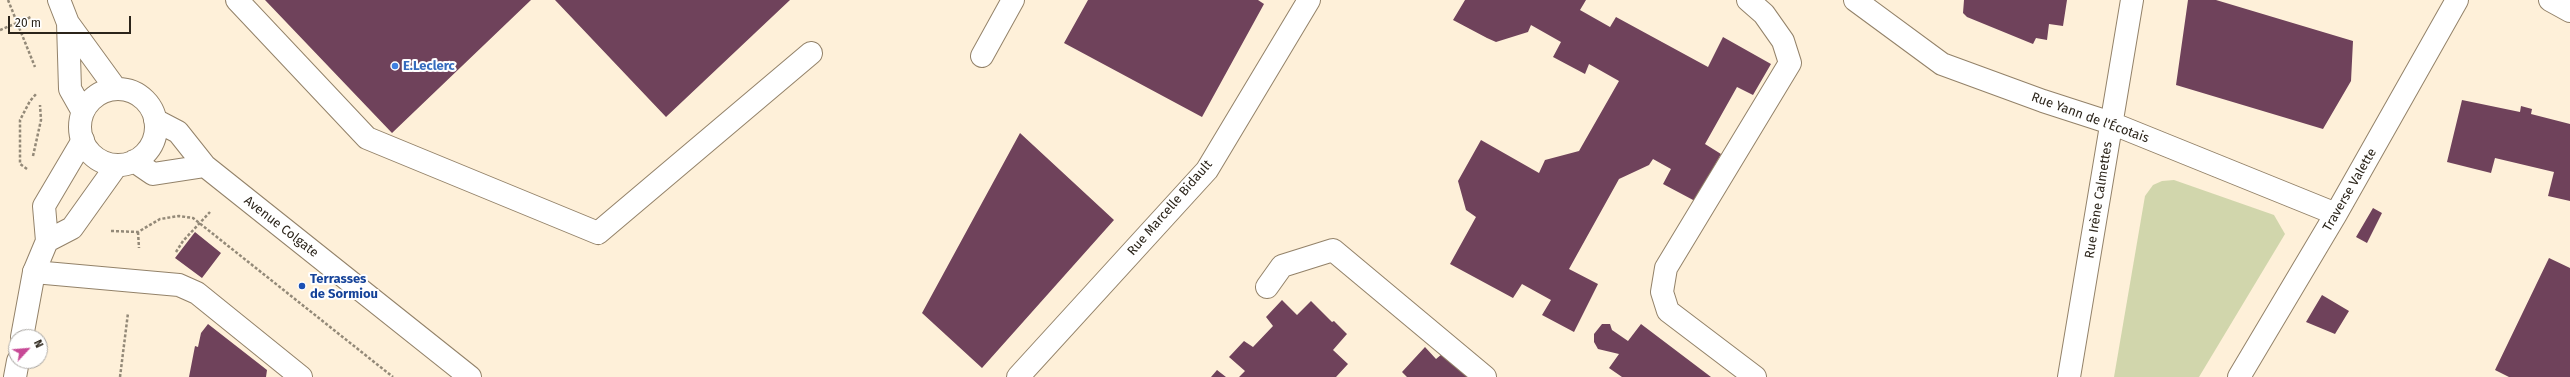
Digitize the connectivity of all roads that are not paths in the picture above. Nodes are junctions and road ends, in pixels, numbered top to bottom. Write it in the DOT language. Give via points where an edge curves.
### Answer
graph roads {
  1 [pos="59,0"];
  2 [pos="237,0"];
  3 [pos="1012,0"];
  4 [pos="1309,0"];
  5 [pos="1748,0"];
  6 [pos="1855,0"];
  7 [pos="2132,0"];
  8 [pos="2457,0"];
  9 [pos="2550,0"];
  10 [pos="2570,11"];
  11 [pos="68,23"];
  12 [pos="811,53"];
  13 [pos="982,56"];
  14 [pos="116,89"];
  15 [pos="83,112"];
  16 [pos="155,120"];
  17 [pos="2111,123"];
  18 [pos="83,140"];
  19 [pos="125,163"];
  20 [pos="205,166"];
  21 [pos="2336,214"];
  22 [pos="47,241"];
  23 [pos="34,272"];
  24 [pos="1267,287"];
  25 [pos="23,329"];
  26 [pos="301,377"];
  27 [pos="470,377"];
  28 [pos="1018,377"];
  29 [pos="1485,377"];
  30 [pos="1755,377"];
  31 [pos="2069,377"];
  32 [pos="2239,377"];
  1 -- 11 [label="street"];
  2 -- 12 [label="street" via="367,138 598,233"];
  3 -- 13 [label="street"];
  4 -- 28 [label="street, Rue Marcelle Bidault" via="1207,170"];
  5 -- 30 [label="street" via="1764,14 1783,41 1790,63 1666,268 1662,292 1668,311"];
  6 -- 17 [label="street, Rue Yann de l'Écotais" via="1942,64"];
  7 -- 17 [label="street, Rue Irène Calmettes"];
  8 -- 21 [label="street, Traverse Valette"];
  9 -- 10 [label="street"];
  11 -- 14 [label="street"];
  11 -- 15 [label="street" via="70,89"];
  14 -- 15 [label="street" via="96,96"];
  14 -- 16 [label="street" via="134,92 142,97 150,107"];
  15 -- 18 [label="street"];
  16 -- 19 [label="street" via="156,130 152,144 142,156"];
  16 -- 20 [label="street, Avenue Colgate" via="178,132"];
  17 -- 21 [label="street, Rue Yann de l'Écotais"];
  17 -- 31 [label="street, Rue Irène Calmettes"];
  18 -- 19 [label="street" via="96,158"];
  18 -- 22 [label="street" via="44,206"];
  19 -- 20 [label="street" via="153,174"];
  19 -- 22 [label="street" via="72,228"];
  20 -- 27 [label="street, Avenue Colgate"];
  21 -- 32 [label="street, Traverse Valette"];
  22 -- 23 [label="street"];
  23 -- 25 [label="street"];
  23 -- 26 [label="street" via="179,285 197,293"];
  24 -- 29 [label="street" via="1282,266 1332,250"];
}
